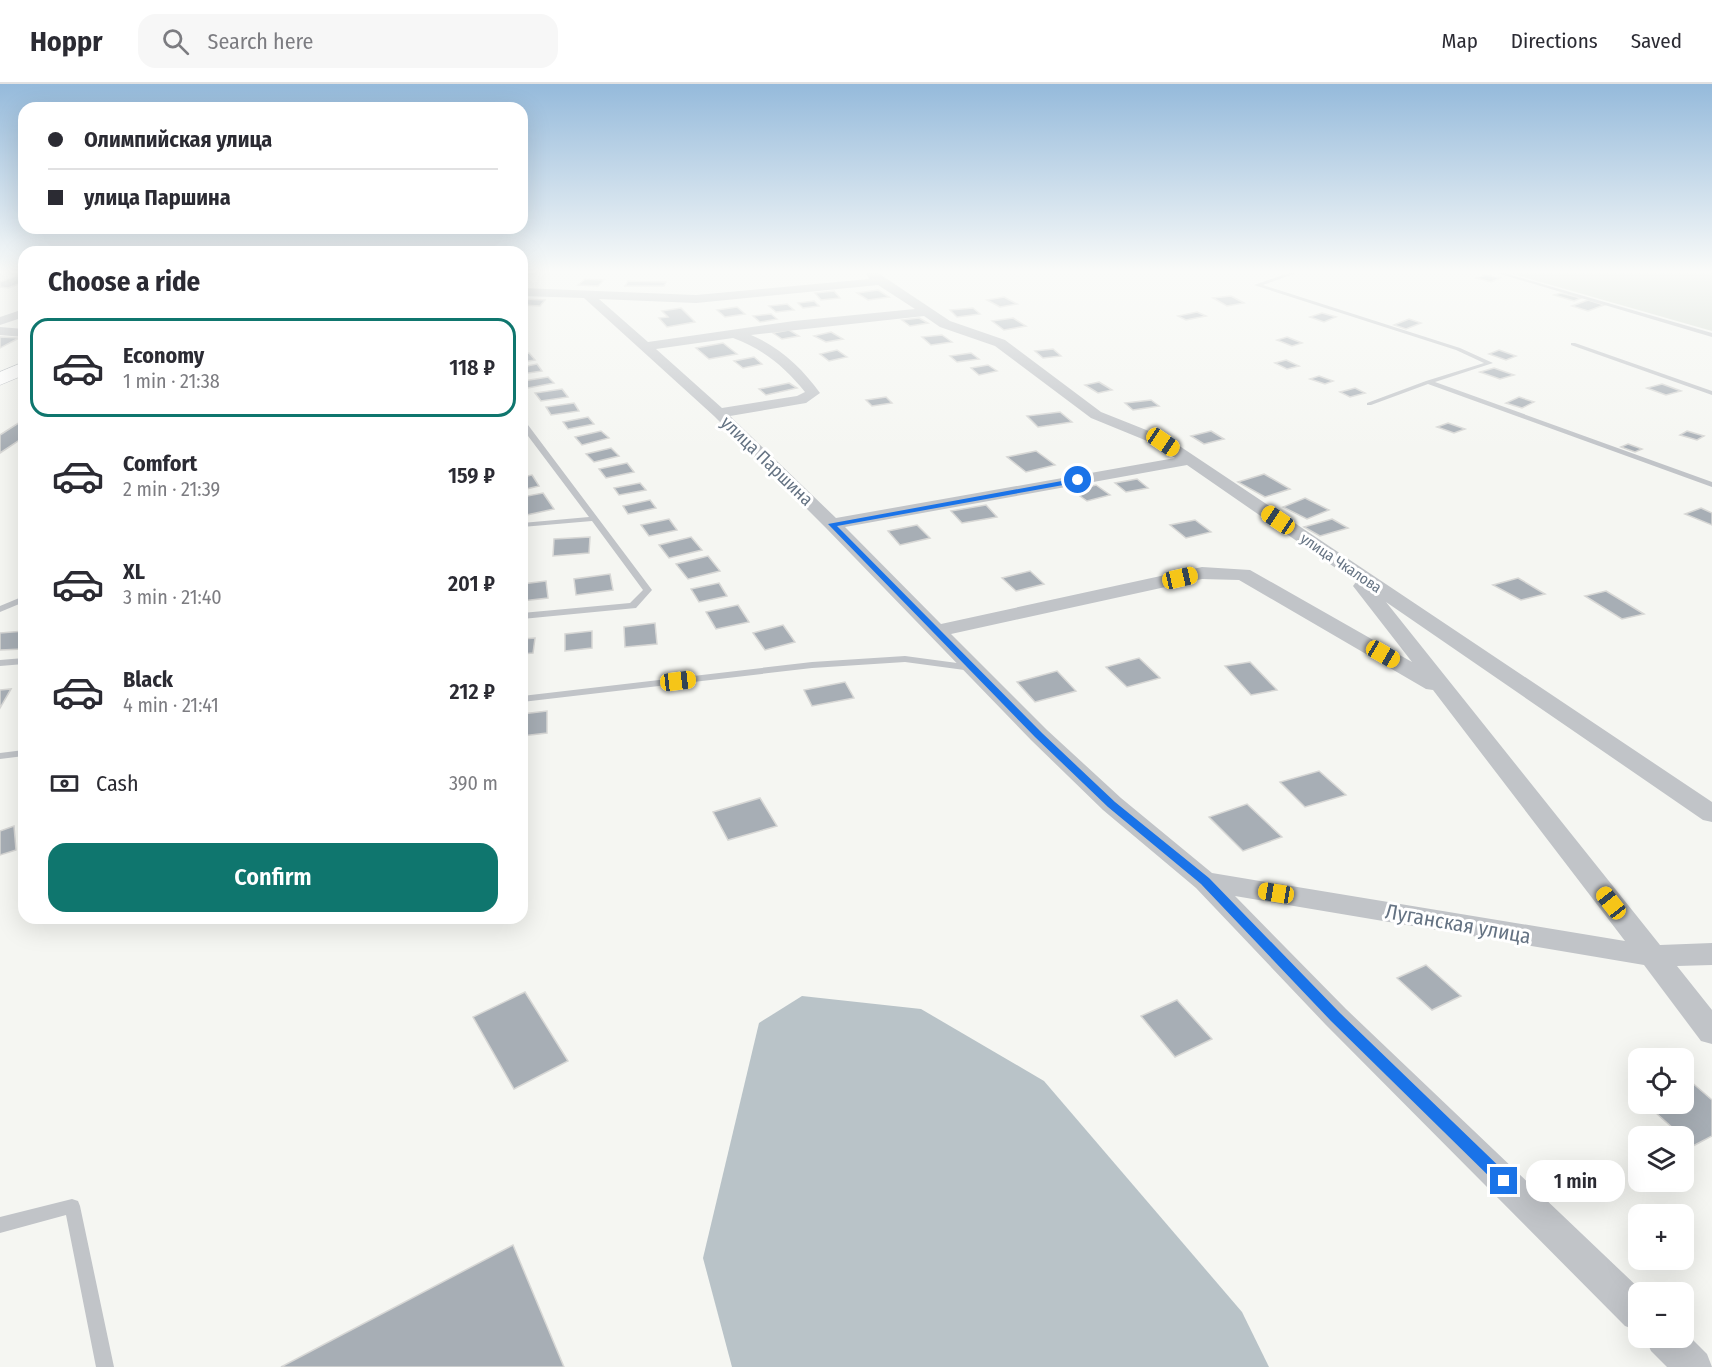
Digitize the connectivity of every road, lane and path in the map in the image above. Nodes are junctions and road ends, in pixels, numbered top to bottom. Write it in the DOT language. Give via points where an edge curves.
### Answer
graph roads {
  1 [pos="631,333"];
  2 [pos="733,333"];
  3 [pos="971,333"];
  4 [pos="1408,333"];
  5 [pos="1573,344"];
  6 [pos="646,346"];
  7 [pos="18,371"];
  8 [pos="0,379"];
  9 [pos="1428,382"];
  10 [pos="1712,393"];
  11 [pos="1370,404"];
  12 [pos="719,413"];
  13 [pos="528,431"];
  14 [pos="1189,460"];
  15 [pos="1712,485"];
  16 [pos="592,519"];
  17 [pos="528,524"];
  18 [pos="832,524"];
  19 [pos="1349,568"];
  20 [pos="18,602"];
  21 [pos="0,609"];
  22 [pos="528,615"];
  23 [pos="937,631"];
  24 [pos="18,662"];
  25 [pos="0,663"];
  26 [pos="975,668"];
  27 [pos="1443,689"];
  28 [pos="528,698"];
  29 [pos="18,754"];
  30 [pos="0,756"];
  31 [pos="1712,814"];
  32 [pos="1205,881"];
  33 [pos="1712,954"];
  34 [pos="1653,956"];
  35 [pos="1712,1032"];
  36 [pos="0,1224"];
  37 [pos="1628,1302"];
  38 [pos="1674,1348"];
  39 [pos="105,1367"];
  40 [pos="1694,1367"];
  1 -- 6 [label="street, улица Паршина"];
  2 -- 6 [label="street"];
  2 -- 12 [label="street" via="757,341 781,357 813,393 801,400"];
  3 -- 14 [label="street, улица Чкалова" via="1000,343 1096,415 1163,442"];
  4 -- 9 [label="lane" via="1458,348 1490,363"];
  5 -- 10 [label="lane"];
  6 -- 12 [label="street, улица Паршина"];
  7 -- 8 [label="street"];
  9 -- 11 [label="lane"];
  9 -- 15 [label="lane"];
  12 -- 18 [label="street, улица Паршина"];
  13 -- 16 [label="lane"];
  14 -- 18 [label="street"];
  14 -- 19 [label="street, улица Чкалова"];
  16 -- 17 [label="lane"];
  16 -- 22 [label="lane" via="648,590 633,606"];
  18 -- 23 [label="street, улица Паршина"];
  19 -- 27 [label="street"];
  19 -- 31 [label="street, улица Чкалова"];
  20 -- 21 [label="lane"];
  23 -- 26 [label="street, улица Паршина"];
  23 -- 27 [label="street" via="1202,573 1243,574"];
  24 -- 25 [label="lane"];
  26 -- 28 [label="lane" via="905,659 812,665"];
  26 -- 32 [label="street, улица Паршина" via="1112,804"];
  27 -- 34 [label="street"];
  29 -- 30 [label="lane"];
  32 -- 34 [label="street, Луганская улица"];
  32 -- 37 [label="street, улица Паршина" via="1336,1017"];
  33 -- 34 [label="street, Луганская улица"];
  34 -- 35 [label="street"];
  36 -- 39 [label="lane" via="72,1206"];
  38 -- 40 [label="street"];
}
